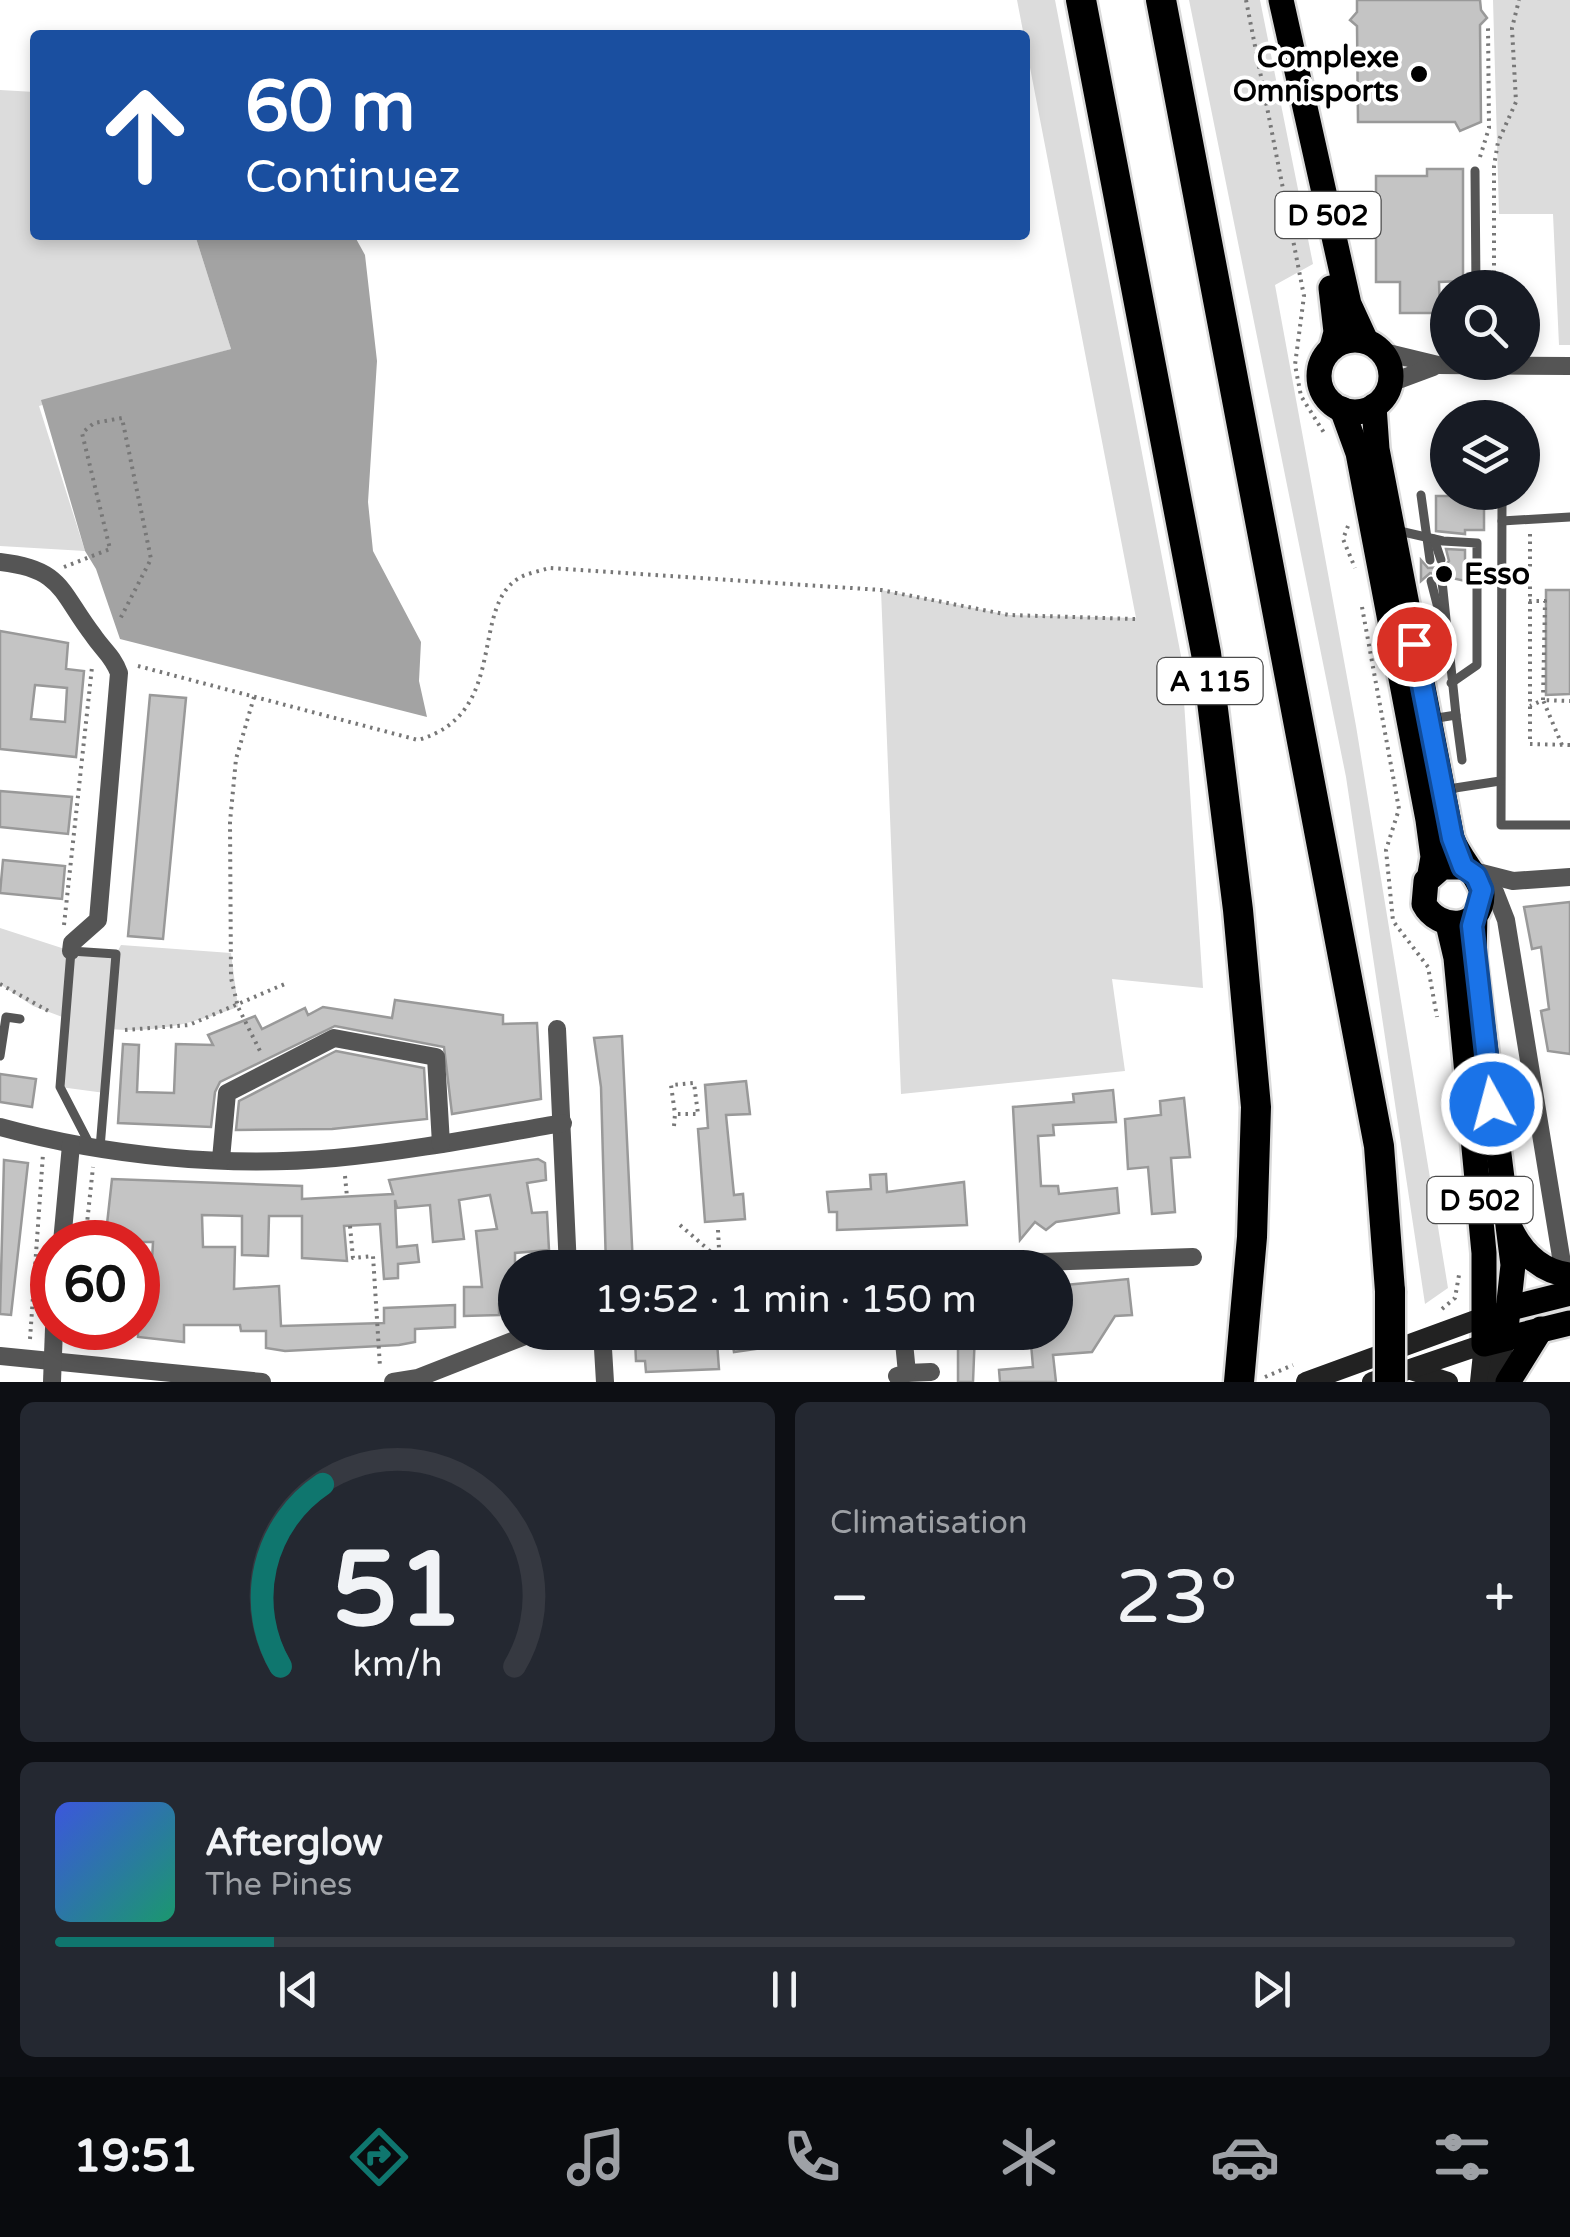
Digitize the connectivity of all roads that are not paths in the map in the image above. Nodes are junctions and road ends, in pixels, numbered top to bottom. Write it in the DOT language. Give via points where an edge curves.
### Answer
graph roads {
  1 [pos="1081,0"];
  2 [pos="1161,0"];
  3 [pos="1281,0"];
  4 [pos="1298,85"];
  5 [pos="1475,171"];
  6 [pos="1476,270"];
  7 [pos="1332,346"];
  8 [pos="1373,346"];
  9 [pos="1430,364"];
  10 [pos="1540,365"];
  11 [pos="1570,366"];
  12 [pos="1430,369"];
  13 [pos="1390,383"];
  14 [pos="1374,406"];
  15 [pos="1342,410"];
  16 [pos="1421,495"];
  17 [pos="1502,510"];
  18 [pos="1570,517"];
  19 [pos="1502,521"];
  20 [pos="1393,530"];
  21 [pos="1423,534"];
  22 [pos="1434,538"];
  23 [pos="0,562"];
  24 [pos="1436,581"];
  25 [pos="1451,684"];
  26 [pos="1456,715"];
  27 [pos="1429,720"];
  28 [pos="1462,760"];
  29 [pos="1500,781"];
  30 [pos="1444,798"];
  31 [pos="1570,825"];
  32 [pos="1467,868"];
  33 [pos="1430,874"];
  34 [pos="1570,877"];
  35 [pos="1514,881"];
  36 [pos="1483,904"];
  37 [pos="1448,924"];
  38 [pos="71,947"];
  39 [pos="20,1020"];
  40 [pos="557,1029"];
  41 [pos="0,1056"];
  42 [pos="562,1124"];
  43 [pos="0,1127"];
  44 [pos="441,1144"];
  45 [pos="71,1145"];
  46 [pos="95,1148"];
  47 [pos="221,1159"];
  48 [pos="64,1220"];
  49 [pos="1507,1221"];
  50 [pos="567,1250"];
  51 [pos="1194,1257"];
  52 [pos="1073,1261"];
  53 [pos="1568,1281"];
  54 [pos="1511,1308"];
  55 [pos="1485,1316"];
  56 [pos="1570,1323"];
  57 [pos="1541,1329"];
  58 [pos="1494,1341"];
  59 [pos="498,1347"];
  60 [pos="52,1350"];
  61 [pos="603,1350"];
  62 [pos="903,1350"];
  63 [pos="0,1356"];
  64 [pos="51,1361"];
  65 [pos="931,1372"];
  66 [pos="1303,1372"];
  67 [pos="1399,1376"];
  68 [pos="1244,1378"];
  69 [pos="221,1381"];
  70 [pos="52,1382"];
  71 [pos="262,1382"];
  72 [pos="393,1382"];
  73 [pos="605,1382"];
  74 [pos="1372,1382"];
  75 [pos="1448,1382"];
  76 [pos="1480,1382"];
  77 [pos="1497,1382"];
  78 [pos="1508,1382"];
  1 -- 68 [label="highway, A 115" via="1206,654 1238,910 1256,1106"];
  2 -- 67 [label="highway, A 115, bridge" via="1379,1146"];
  3 -- 4 [label="main road, D 502"];
  4 -- 7 [label="main road, D 502" via="1333,304"];
  4 -- 8 [label="main road, D 502" via="1348,304"];
  5 -- 6 [label="lane"];
  7 -- 8 [label="main road"];
  7 -- 15 [label="main road" via="1322,361 1320,384"];
  8 -- 9 [label="street"];
  8 -- 13 [label="main road" via="1388,363"];
  10 -- 11 [label="street"];
  12 -- 13 [label="street"];
  13 -- 14 [label="main road"];
  14 -- 15 [label="main road"];
  14 -- 20 [label="main road"];
  15 -- 33 [label="main road" via="1366,492 1432,847"];
  16 -- 21 [label="lane"];
  17 -- 19 [label="lane"];
  18 -- 19 [label="lane"];
  19 -- 29 [label="lane"];
  20 -- 21 [label="lane"];
  20 -- 27 [label="main road"];
  21 -- 22 [label="lane"];
  21 -- 22 [label="lane" via="1435,560"];
  22 -- 25 [label="lane" via="1477,543 1477,665"];
  23 -- 38 [label="street" via="46,574 68,593 120,673 98,920"];
  24 -- 25 [label="lane"];
  25 -- 26 [label="lane"];
  26 -- 27 [label="lane"];
  26 -- 28 [label="lane"];
  27 -- 30 [label="main road"];
  29 -- 30 [label="lane" via="1454,788"];
  29 -- 31 [label="lane" via="1502,825"];
  30 -- 32 [label="main road"];
  32 -- 33 [label="main road" via="1449,865"];
  32 -- 35 [label="street"];
  32 -- 36 [label="main road"];
  33 -- 37 [label="main road" via="1424,904"];
  34 -- 35 [label="street"];
  35 -- 36 [label="street"];
  36 -- 37 [label="main road" via="1464,922"];
  36 -- 49 [label="main road, D 502" via="1474,957"];
  36 -- 53 [label="street" via="1506,920"];
  37 -- 55 [label="main road, D 502" via="1470,1085"];
  38 -- 46 [label="lane" via="60,1086"];
  38 -- 46 [label="lane" via="116,954"];
  39 -- 41 [label="lane" via="6,1017"];
  40 -- 42 [label="street"];
  42 -- 44 [label="street"];
  42 -- 50 [label="street"];
  43 -- 45 [label="street"];
  44 -- 47 [label="street" via="332,1158"];
  44 -- 47 [label="street" via="436,1057 334,1038 227,1093"];
  45 -- 46 [label="street"];
  45 -- 48 [label="street"];
  46 -- 47 [label="street"];
  49 -- 53 [label="main road" via="1532,1258"];
  49 -- 54 [label="main road, D 502"];
  51 -- 52 [label="street"];
  53 -- 54 [label="main road"];
  54 -- 55 [label="street"];
  54 -- 58 [label="main road, D 502"];
  55 -- 58 [label="main road, D 502"];
  55 -- 66 [label="street"];
  56 -- 57 [label="main road"];
  57 -- 58 [label="main road"];
  57 -- 78 [label="main road"];
  58 -- 67 [label="street"];
  58 -- 76 [label="street, D 502"];
  58 -- 77 [label="street, D 502"];
  59 -- 72 [label="street"];
  60 -- 64 [label="street"];
  61 -- 73 [label="street"];
  62 -- 65 [label="street" via="902,1375"];
  63 -- 64 [label="street"];
  64 -- 69 [label="street"];
  64 -- 70 [label="street"];
  67 -- 74 [label="street"];
  67 -- 75 [label="street"];
  69 -- 71 [label="street"];
}
